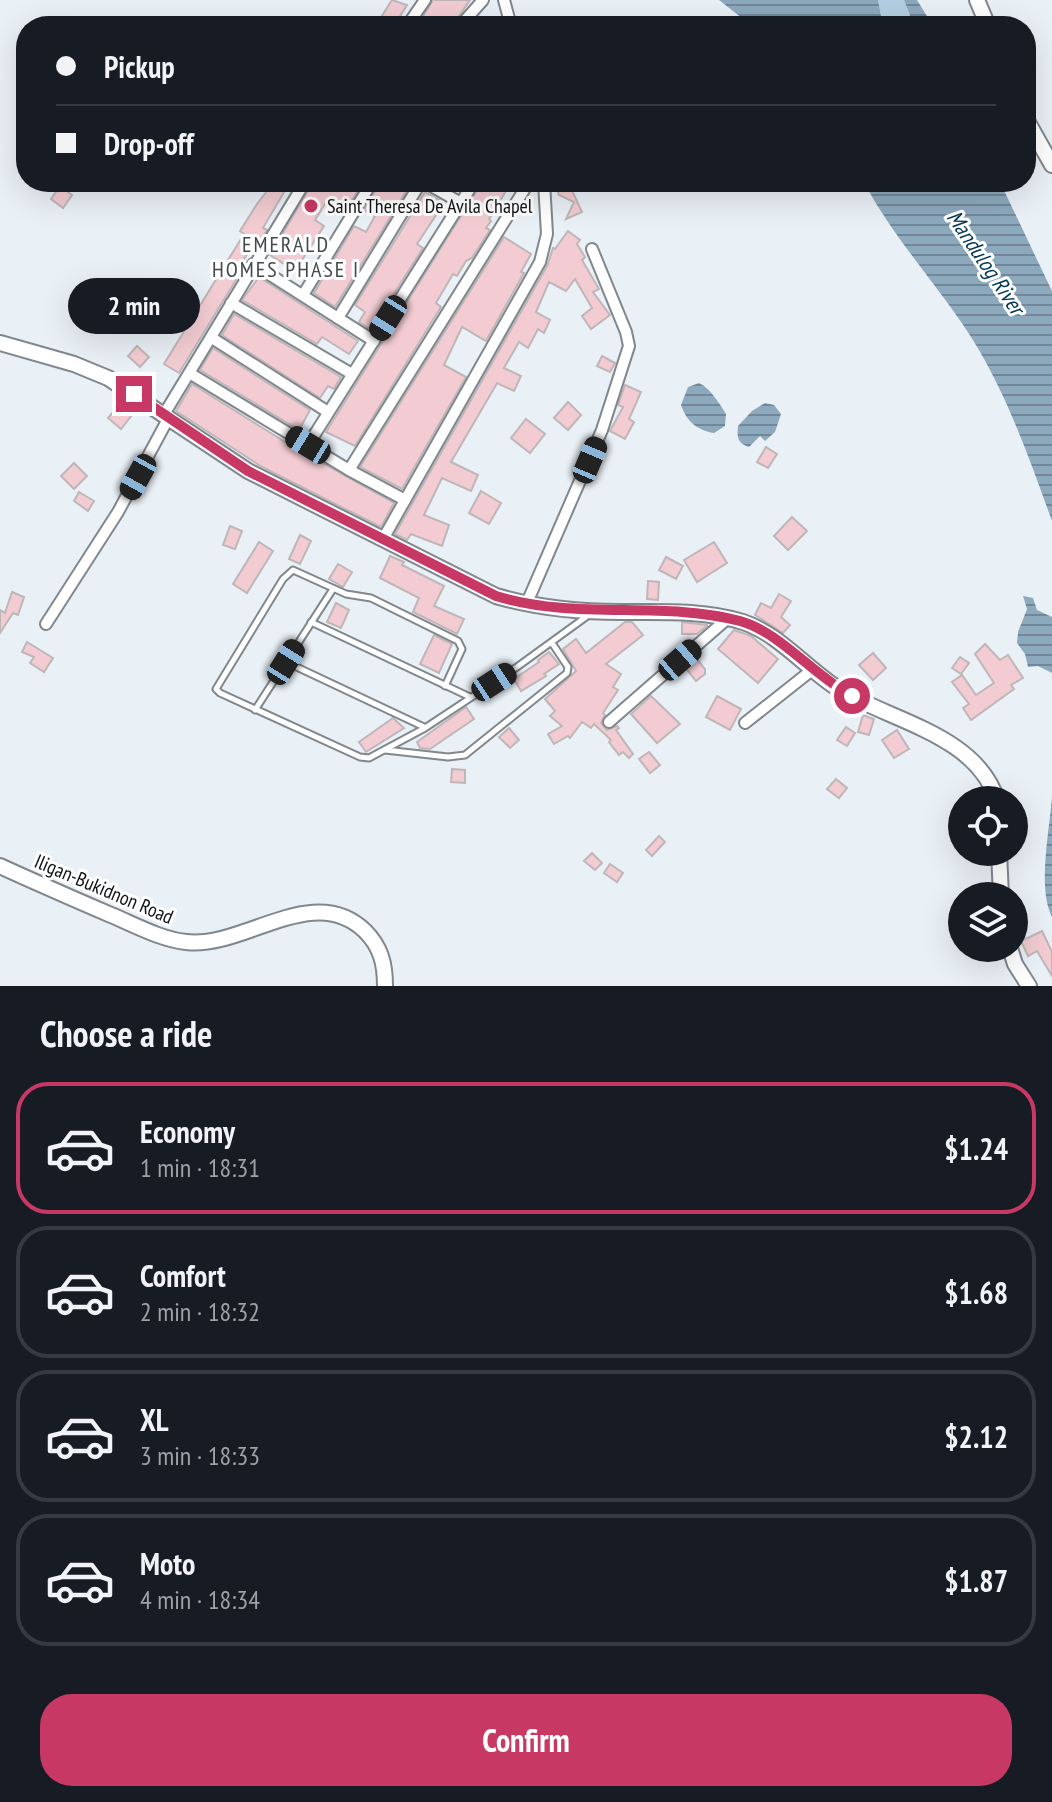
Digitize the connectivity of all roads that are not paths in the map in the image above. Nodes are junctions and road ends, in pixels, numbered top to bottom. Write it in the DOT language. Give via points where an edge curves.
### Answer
graph roads {
  1 [pos="483,0"];
  2 [pos="469,16"];
  3 [pos="1036,137"];
  4 [pos="1052,165"];
  5 [pos="299,192"];
  6 [pos="366,192"];
  7 [pos="417,192"];
  8 [pos="441,192"];
  9 [pos="468,192"];
  10 [pos="523,192"];
  11 [pos="545,192"];
  12 [pos="461,203"];
  13 [pos="592,249"];
  14 [pos="253,264"];
  15 [pos="303,295"];
  16 [pos="231,303"];
  17 [pos="338,318"];
  18 [pos="212,338"];
  19 [pos="374,341"];
  20 [pos="0,343"];
  21 [pos="191,374"];
  22 [pos="352,374"];
  23 [pos="328,412"];
  24 [pos="166,418"];
  25 [pos="308,445"];
  26 [pos="349,470"];
  27 [pos="405,500"];
  28 [pos="383,539"];
  29 [pos="333,589"];
  30 [pos="526,605"];
  31 [pos="593,611"];
  32 [pos="727,619"];
  33 [pos="311,622"];
  34 [pos="46,624"];
  35 [pos="552,643"];
  36 [pos="286,662"];
  37 [pos="812,670"];
  38 [pos="445,686"];
  39 [pos="471,698"];
  40 [pos="255,710"];
  41 [pos="609,722"];
  42 [pos="745,723"];
  43 [pos="425,728"];
  44 [pos="385,750"];
  45 [pos="992,786"];
  46 [pos="0,866"];
  47 [pos="1014,962"];
  48 [pos="385,986"];
  49 [pos="1029,986"];
  1 -- 2 [label="street"];
  3 -- 4 [label="street"];
  5 -- 14 [label="street"];
  6 -- 15 [label="street"];
  7 -- 17 [label="street"];
  8 -- 12 [label="street"];
  9 -- 12 [label="street"];
  10 -- 26 [label="street"];
  11 -- 27 [label="street" via="547,234 540,262"];
  12 -- 19 [label="street"];
  13 -- 30 [label="street" via="629,346 602,430"];
  14 -- 15 [label="street"];
  14 -- 16 [label="street"];
  15 -- 17 [label="street"];
  16 -- 18 [label="street"];
  16 -- 22 [label="street"];
  17 -- 19 [label="street"];
  18 -- 21 [label="street"];
  18 -- 23 [label="street"];
  19 -- 22 [label="street"];
  20 -- 24 [label="street" via="108,378"];
  21 -- 24 [label="street"];
  21 -- 25 [label="street"];
  22 -- 23 [label="street"];
  23 -- 25 [label="street"];
  24 -- 28 [label="street" via="248,471"];
  24 -- 34 [label="street" via="118,512"];
  25 -- 26 [label="street"];
  26 -- 27 [label="street"];
  27 -- 28 [label="street"];
  28 -- 30 [label="street" via="496,596"];
  29 -- 33 [label="lane"];
  29 -- 38 [label="lane" via="371,598 458,641 462,649"];
  29 -- 40 [label="lane" via="297,570 283,579 216,689"];
  30 -- 31 [label="street"];
  31 -- 32 [label="street" via="666,611"];
  31 -- 35 [label="lane"];
  32 -- 37 [label="street" via="758,628"];
  32 -- 41 [label="street"];
  33 -- 36 [label="lane"];
  33 -- 38 [label="lane"];
  35 -- 39 [label="lane"];
  35 -- 44 [label="lane" via="568,667 566,675 465,755"];
  36 -- 40 [label="lane"];
  36 -- 43 [label="lane"];
  37 -- 42 [label="street"];
  37 -- 45 [label="street" via="931,732 976,765"];
  38 -- 39 [label="lane"];
  39 -- 43 [label="lane"];
  40 -- 44 [label="lane" via="360,757"];
  43 -- 44 [label="lane"];
  46 -- 48 [label="street, Iligan-Bukidnon Road" via="126,922 187,942 229,938 299,915 338,915 375,942 385,967"];
  47 -- 49 [label="street"];
}
